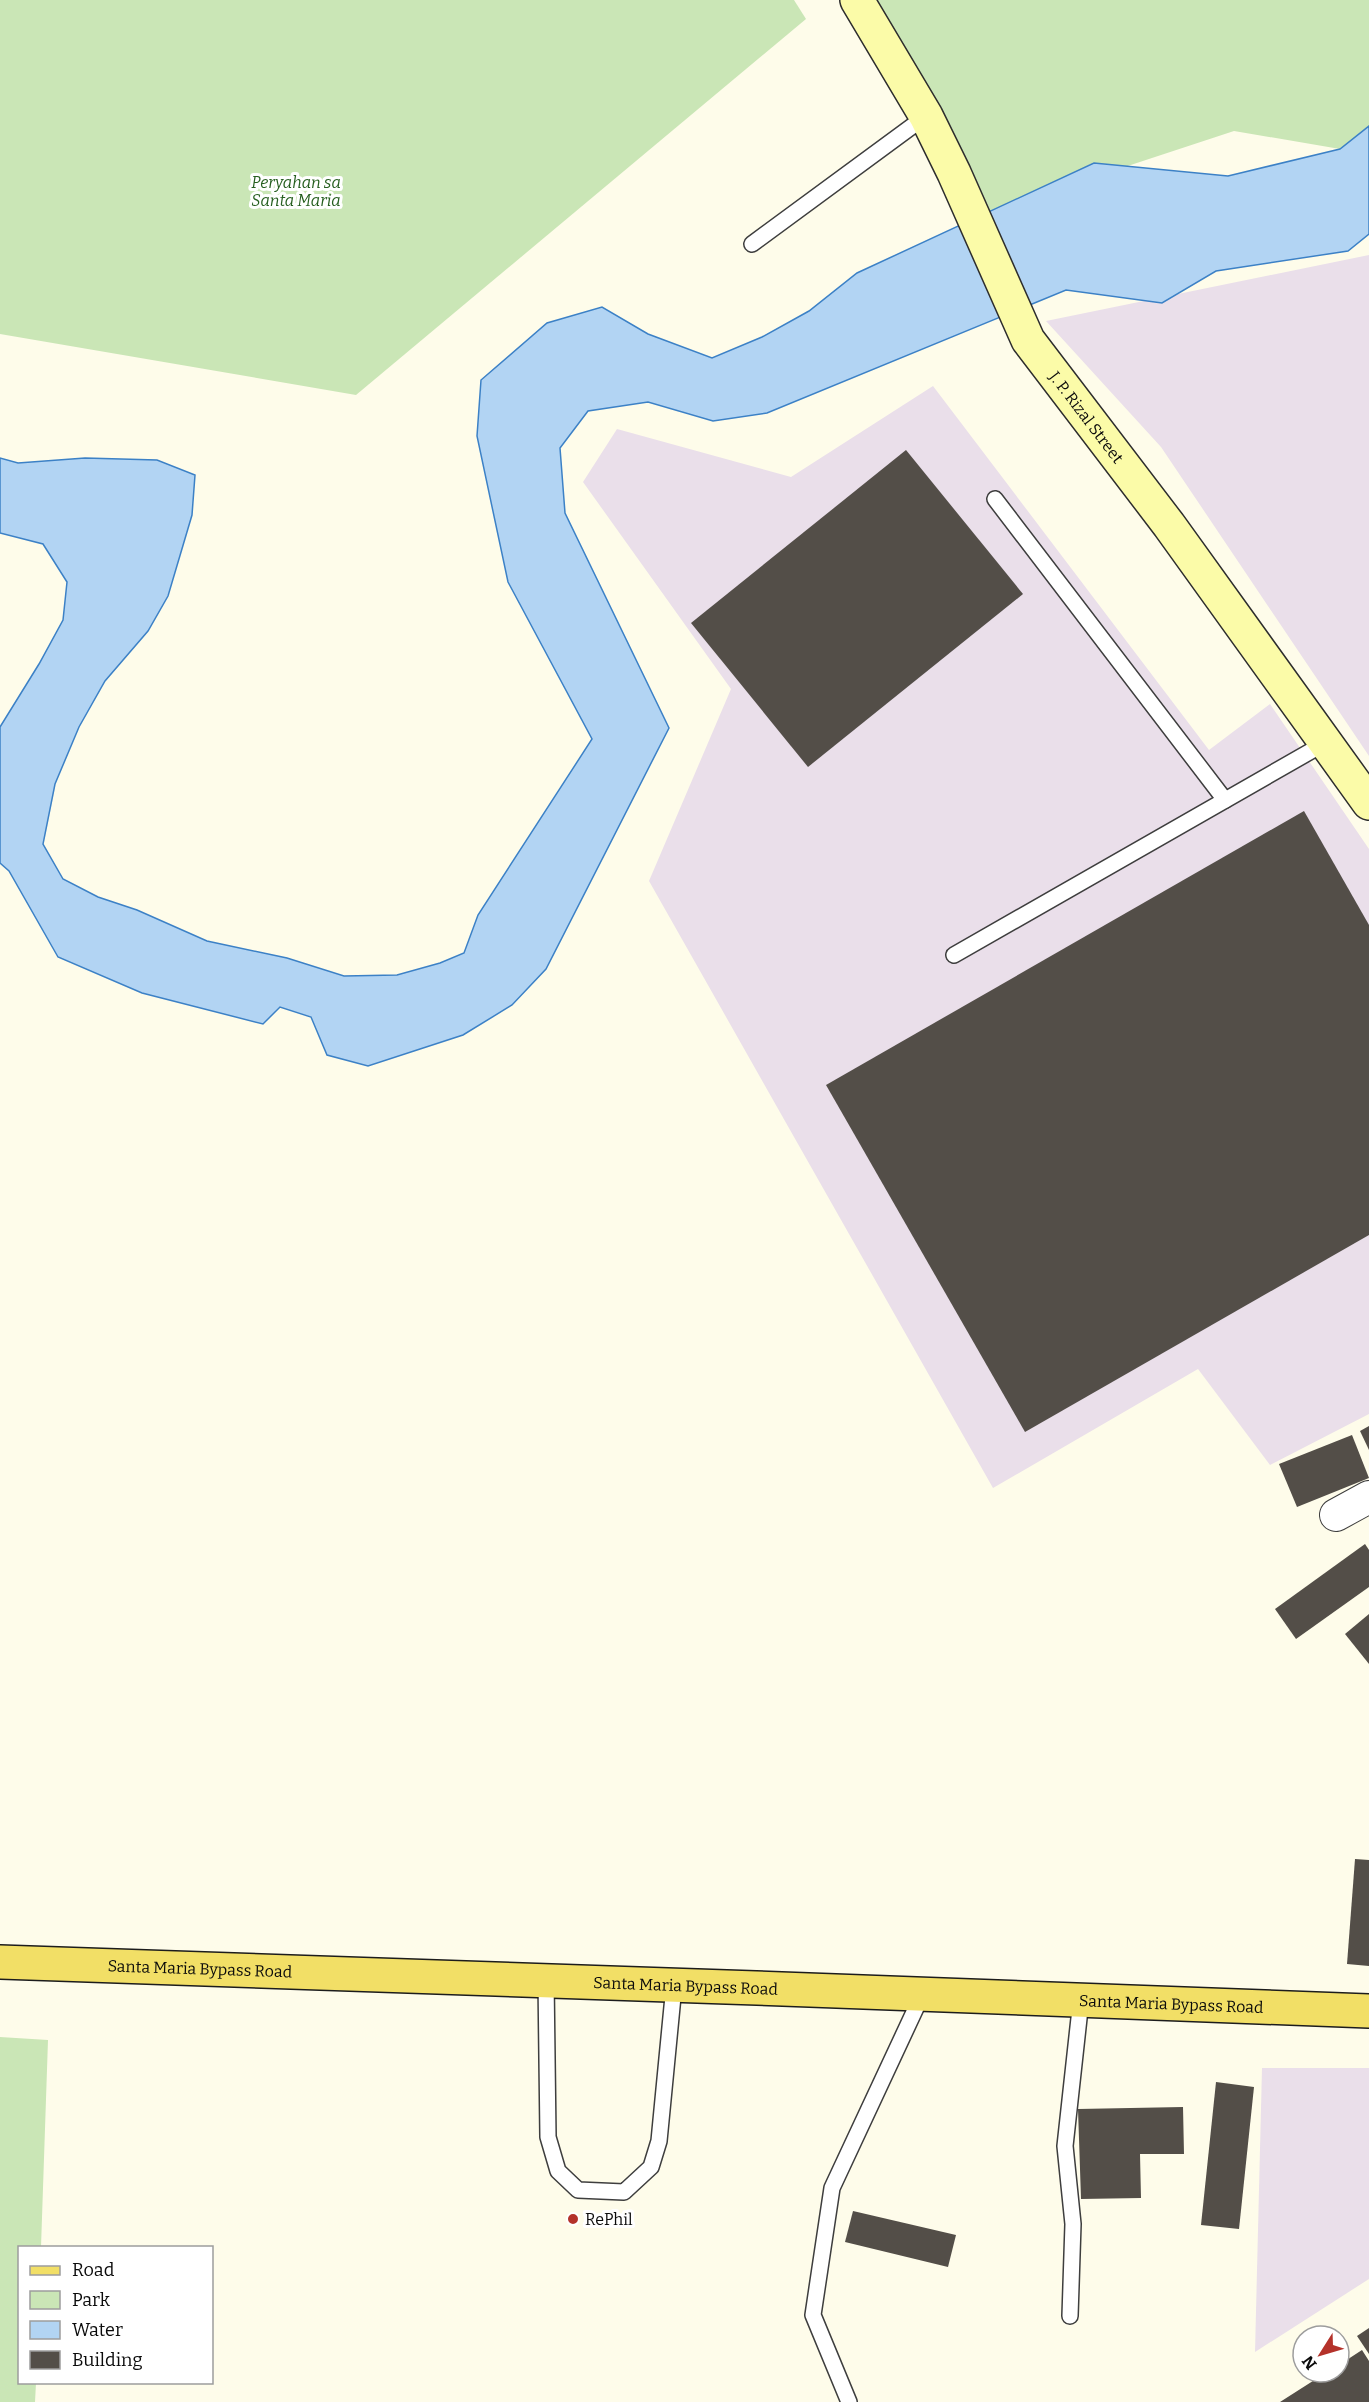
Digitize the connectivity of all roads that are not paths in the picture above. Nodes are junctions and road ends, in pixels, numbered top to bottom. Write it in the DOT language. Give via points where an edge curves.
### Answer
graph roads {
  1 [pos="857,0"];
  2 [pos="926,116"];
  3 [pos="752,244"];
  4 [pos="995,499"];
  5 [pos="1325,743"];
  6 [pos="1366,790"];
  7 [pos="1225,800"];
  8 [pos="954,955"];
  9 [pos="1369,1497"];
  10 [pos="1336,1515"];
  11 [pos="0,1962"];
  12 [pos="546,1979"];
  13 [pos="674,1986"];
  14 [pos="922,1995"];
  15 [pos="1081,2000"];
  16 [pos="1369,2011"];
  17 [pos="1070,2316"];
  18 [pos="849,2402"];
  1 -- 2 [label="main road, J. P. Rizal Street"];
  2 -- 3 [label="lane"];
  2 -- 5 [label="main road, J. P. Rizal Street" via="1028,340 1169,525"];
  4 -- 7 [label="lane"];
  5 -- 6 [label="main road, J. P. Rizal Street"];
  5 -- 7 [label="lane"];
  7 -- 8 [label="lane"];
  9 -- 10 [label="street"];
  11 -- 12 [label="main road, Santa Maria Bypass Road"];
  12 -- 13 [label="main road, Santa Maria Bypass Road"];
  12 -- 13 [label="lane" via="548,2137 558,2171 578,2190 624,2192 651,2167 659,2140"];
  13 -- 14 [label="main road, Santa Maria Bypass Road"];
  14 -- 15 [label="main road, Santa Maria Bypass Road"];
  14 -- 18 [label="lane" via="832,2188 813,2314"];
  15 -- 16 [label="main road, Santa Maria Bypass Road"];
  15 -- 17 [label="lane" via="1065,2146 1073,2224"];
}
